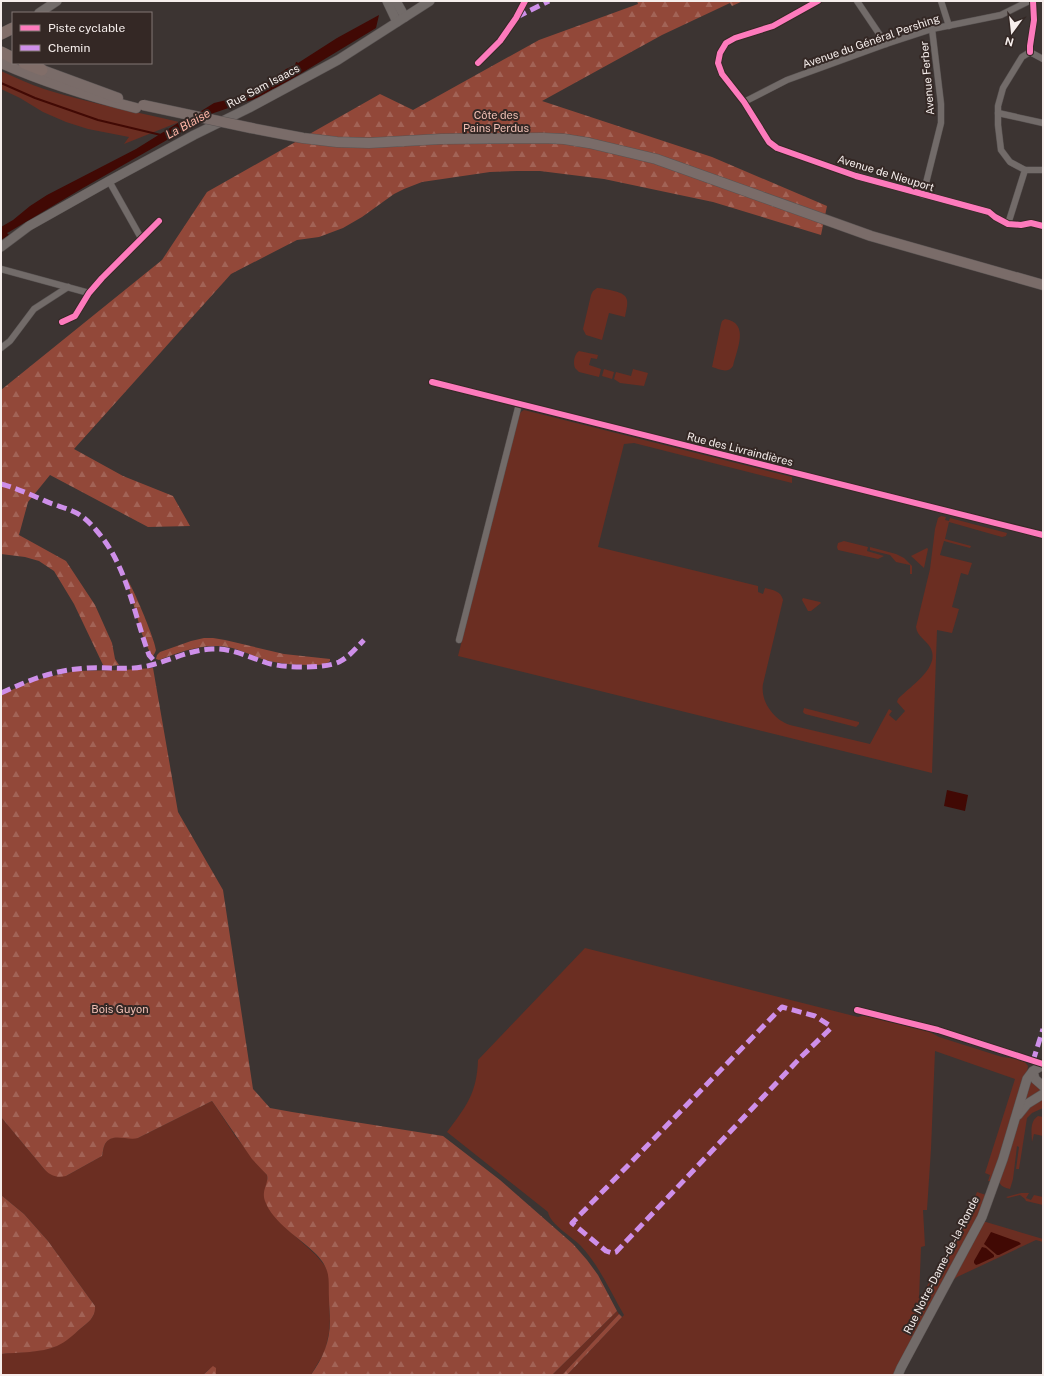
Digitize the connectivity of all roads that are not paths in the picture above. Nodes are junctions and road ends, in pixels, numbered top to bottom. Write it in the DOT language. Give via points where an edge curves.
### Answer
graph roads {
  1 [pos="57,1"];
  2 [pos="387,1"];
  3 [pos="396,1"];
  4 [pos="430,1"];
  5 [pos="525,1"];
  6 [pos="818,1"];
  7 [pos="857,1"];
  8 [pos="941,1"];
  9 [pos="1029,1"];
  10 [pos="1033,1"];
  11 [pos="40,12"];
  12 [pos="401,19"];
  13 [pos="949,26"];
  14 [pos="12,28"];
  15 [pos="932,29"];
  16 [pos="1,34"];
  17 [pos="886,44"];
  18 [pos="1,52"];
  19 [pos="1030,52"];
  20 [pos="12,58"];
  21 [pos="1043,59"];
  22 [pos="1,63"];
  23 [pos="478,63"];
  24 [pos="28,64"];
  25 [pos="38,67"];
  26 [pos="744,102"];
  27 [pos="140,106"];
  28 [pos="998,113"];
  29 [pos="1043,123"];
  30 [pos="1025,170"];
  31 [pos="1043,170"];
  32 [pos="109,181"];
  33 [pos="923,195"];
  34 [pos="159,221"];
  35 [pos="1008,224"];
  36 [pos="1043,226"];
  37 [pos="141,238"];
  38 [pos="1,247"];
  39 [pos="1,269"];
  40 [pos="1043,285"];
  41 [pos="68,287"];
  42 [pos="89,293"];
  43 [pos="62,322"];
  44 [pos="1,348"];
  45 [pos="432,382"];
  46 [pos="519,404"];
  47 [pos="1043,535"];
  48 [pos="459,640"];
  49 [pos="857,1010"];
  50 [pos="1043,1065"];
  51 [pos="1033,1071"];
  52 [pos="1043,1086"];
  53 [pos="1043,1094"];
  54 [pos="1015,1119"];
  55 [pos="898,1375"];
  1 -- 11 [label="main road"];
  2 -- 12 [label="main road"];
  3 -- 12 [label="main road"];
  4 -- 12 [label="main road, Rue Sam Isaacs"];
  5 -- 23 [label="street" via="500,41"];
  6 -- 26 [label="street, Avenue de Nieuport" via="773,26 726,43 718,63 722,74"];
  7 -- 17 [label="street"];
  8 -- 13 [label="street"];
  9 -- 13 [label="street, Avenue du Général Pershing" via="1001,16"];
  10 -- 19 [label="street" via="1034,20"];
  12 -- 32 [label="main road, Rue Sam Isaacs" via="338,60"];
  13 -- 15 [label="street, Avenue du Général Pershing"];
  14 -- 16 [label="highway"];
  15 -- 17 [label="street, Avenue du Général Pershing"];
  15 -- 33 [label="street, Avenue Ferber" via="941,123"];
  17 -- 26 [label="street, Avenue du Général Pershing" via="787,80"];
  18 -- 20 [label="highway"];
  19 -- 21 [label="street"];
  19 -- 28 [label="street" via="1022,57 1003,88"];
  22 -- 27 [label="main road" via="84,95"];
  24 -- 25 [label="highway"];
  25 -- 27 [label="main road"];
  26 -- 33 [label="street, Avenue de Nieuport" via="769,142 777,148 856,176"];
  27 -- 40 [label="main road, bridge" via="247,130 336,142 564,139 656,159 871,236"];
  28 -- 29 [label="street"];
  28 -- 30 [label="street" via="1001,150 1010,162"];
  30 -- 31 [label="street"];
  30 -- 35 [label="street"];
  32 -- 37 [label="street"];
  32 -- 38 [label="main road, Rue Sam Isaacs" via="29,226"];
  33 -- 35 [label="street, Avenue de Nieuport" via="988,212"];
  34 -- 37 [label="street"];
  35 -- 36 [label="street" via="1030,223"];
  37 -- 42 [label="street"];
  39 -- 41 [label="street"];
  41 -- 42 [label="street"];
  41 -- 44 [label="street" via="34,309 10,341"];
  42 -- 43 [label="street" via="76,316"];
  45 -- 46 [label="street, Rue des Livraindières"];
  46 -- 47 [label="street, Rue des Livraindières"];
  46 -- 48 [label="street"];
  49 -- 50 [label="street" via="938,1030"];
  50 -- 51 [label="main road"];
  51 -- 52 [label="main road" via="1035,1079"];
  51 -- 54 [label="main road, Rue Notre-Dame-de-la-Ronde" via="1025,1085"];
  53 -- 54 [label="main road, Rue Notre-Dame-de-la-Ronde" via="1027,1104"];
  54 -- 55 [label="main road, Rue Notre-Dame-de-la-Ronde" via="982,1217"];
}
